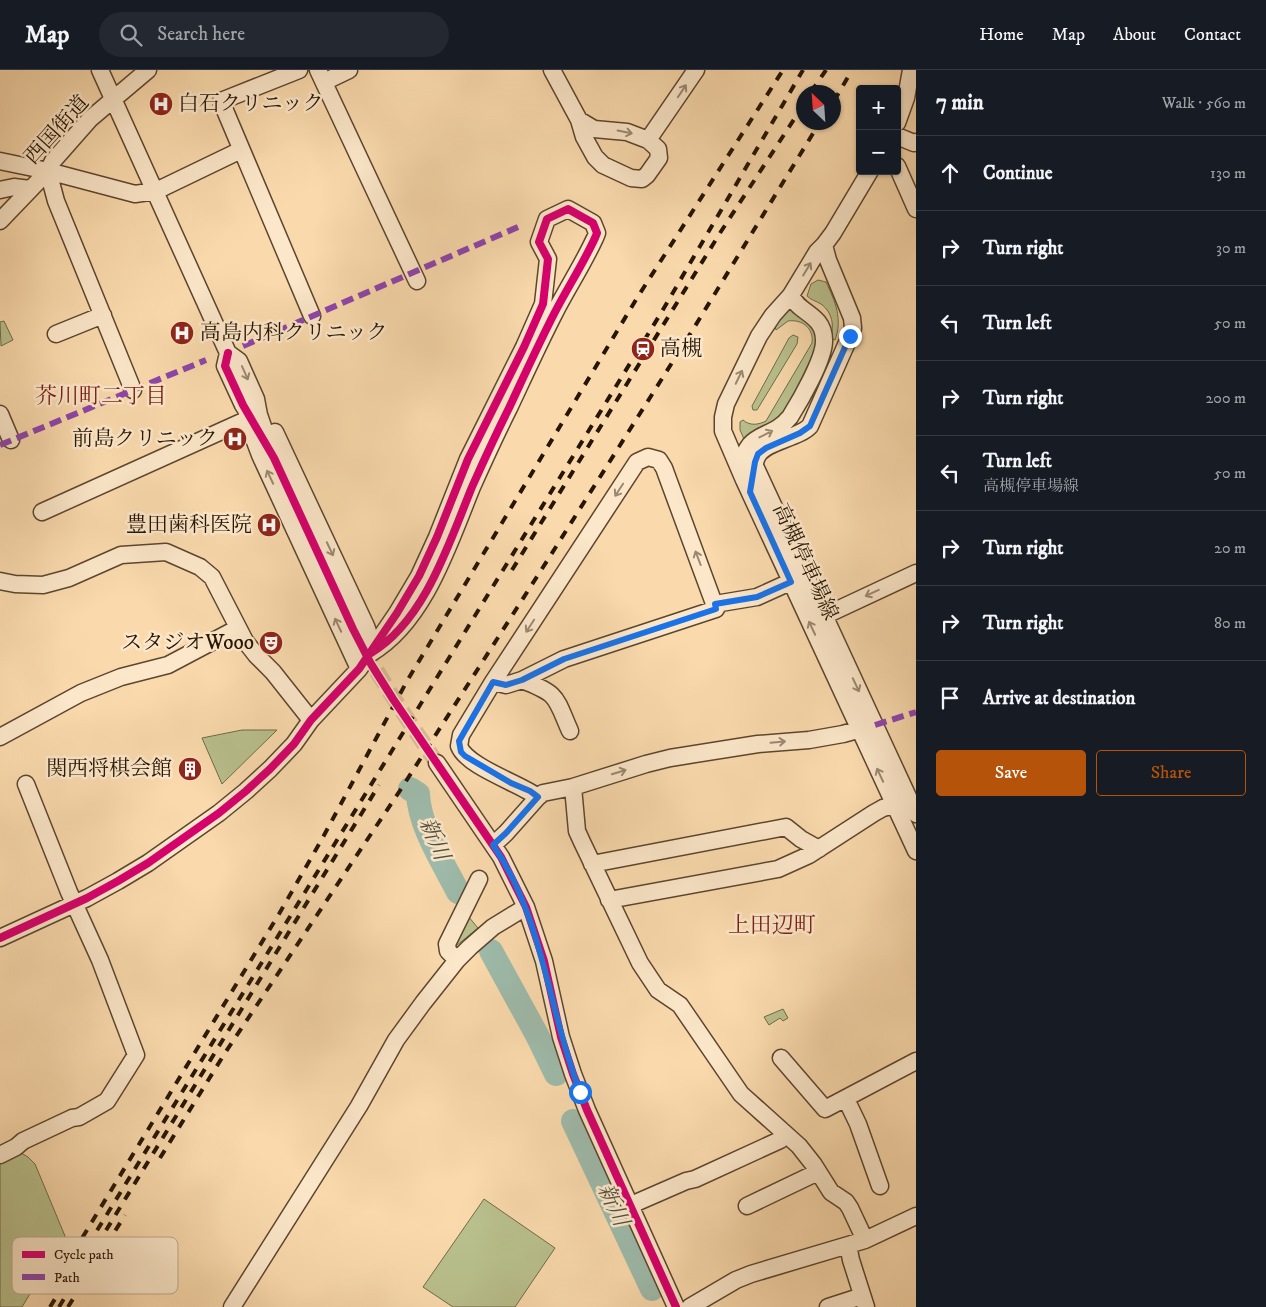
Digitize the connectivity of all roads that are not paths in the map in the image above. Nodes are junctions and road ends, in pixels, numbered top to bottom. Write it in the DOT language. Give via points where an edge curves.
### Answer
graph roads {
  1 [pos="100,70"];
  2 [pos="148,70"];
  3 [pos="299,70"];
  4 [pos="349,70"];
  5 [pos="552,70"];
  6 [pos="696,70"];
  7 [pos="911,70"];
  8 [pos="321,76"];
  9 [pos="113,101"];
  10 [pos="901,112"];
  11 [pos="579,120"];
  12 [pos="901,138"];
  13 [pos="648,140"];
  14 [pos="916,142"];
  15 [pos="242,150"];
  16 [pos="0,161"];
  17 [pos="48,171"];
  18 [pos="868,175"];
  19 [pos="901,175"];
  20 [pos="30,189"];
  21 [pos="0,190"];
  22 [pos="156,190"];
  23 [pos="916,209"];
  24 [pos="0,221"];
  25 [pos="824,246"];
  26 [pos="418,281"];
  27 [pos="791,295"];
  28 [pos="103,315"];
  29 [pos="312,316"];
  30 [pos="56,334"];
  31 [pos="133,390"];
  32 [pos="248,408"];
  33 [pos="0,414"];
  34 [pos="11,440"];
  35 [pos="748,469"];
  36 [pos="42,512"];
  37 [pos="916,573"];
  38 [pos="798,578"];
  39 [pos="0,580"];
  40 [pos="715,604"];
  41 [pos="824,616"];
  42 [pos="238,628"];
  43 [pos="353,629"];
  44 [pos="371,653"];
  45 [pos="359,669"];
  46 [pos="522,680"];
  47 [pos="493,682"];
  48 [pos="311,720"];
  49 [pos="867,727"];
  50 [pos="570,731"];
  51 [pos="1,733"];
  52 [pos="437,763"];
  53 [pos="26,784"];
  54 [pos="572,788"];
  55 [pos="538,797"];
  56 [pos="907,806"];
  57 [pos="493,845"];
  58 [pos="819,849"];
  59 [pos="916,851"];
  60 [pos="592,864"];
  61 [pos="479,879"];
  62 [pos="609,900"];
  63 [pos="74,904"];
  64 [pos="526,907"];
  65 [pos="0,938"];
  66 [pos="457,960"];
  67 [pos="782,1058"];
  68 [pos="916,1061"];
  69 [pos="846,1099"];
  70 [pos="785,1135"];
  71 [pos="0,1155"];
  72 [pos="818,1172"];
  73 [pos="880,1186"];
  74 [pos="631,1205"];
  75 [pos="747,1206"];
  76 [pos="916,1216"];
  77 [pos="865,1240"];
  78 [pos="848,1245"];
  79 [pos="864,1301"];
  80 [pos="232,1307"];
  81 [pos="676,1307"];
  82 [pos="690,1307"];
  83 [pos="828,1307"];
  1 -- 9 [label="street"];
  2 -- 9 [label="street, 西国街道"];
  3 -- 15 [label="street" via="221,101"];
  4 -- 8 [label="street"];
  5 -- 11 [label="street"];
  13 -- 6 [label="street, one-way"];
  7 -- 10 [label="street"];
  8 -- 26 [label="street"];
  9 -- 17 [label="street, 西国街道" via="90,119"];
  9 -- 22 [label="street"];
  11 -- 13 [label="street, one-way" via="594,129 627,132"];
  11 -- 13 [label="street" via="594,157 603,165 636,180 647,176 659,158 658,149"];
  12 -- 14 [label="street"];
  15 -- 22 [label="street"];
  15 -- 29 [label="street"];
  16 -- 17 [label="street"];
  17 -- 20 [label="street, 西国街道"];
  17 -- 22 [label="street" via="135,194"];
  17 -- 28 [label="street" via="56,201"];
  18 -- 25 [label="street, 高槻停車場線"];
  19 -- 23 [label="street"];
  20 -- 21 [label="street" via="14,187"];
  20 -- 24 [label="street, 西国街道"];
  22 -- 32 [label="street" via="228,353 225,366"];
  27 -- 25 [label="street, 高槻停車場線, one-way"];
  25 -- 35 [label="street" via="853,328 810,426 762,451"];
  35 -- 27 [label="street, 高槻停車場線, one-way" via="725,438 724,411 759,336"];
  35 -- 27 [label="street, one-way" via="742,457 752,442 784,424 790,417 822,353 824,338 820,325 798,307"];
  28 -- 30 [label="street"];
  28 -- 31 [label="street"];
  32 -- 36 [label="street"];
  32 -- 43 [label="street"];
  32 -- 44 [label="street, one-way" via="266,412 366,626 372,643"];
  45 -- 32 [label="street, one-way" via="264,464"];
  33 -- 34 [label="street"];
  35 -- 38 [label="street, 高槻停車場線"];
  35 -- 38 [label="street, 高槻停車場線" via="750,492"];
  37 -- 41 [label="street, one-way"];
  38 -- 40 [label="street" via="757,597"];
  38 -- 41 [label="street, 高槻停車場線"];
  49 -- 38 [label="street, 高槻停車場線, one-way"];
  39 -- 42 [label="street" via="43,585 69,578 121,555 166,552 200,567 212,577"];
  40 -- 46 [label="street" via="716,609 564,659"];
  40 -- 47 [label="street, one-way" via="662,464 654,458 645,457 637,462"];
  41 -- 49 [label="street, 高槻停車場線, one-way"];
  42 -- 48 [label="street" via="256,655"];
  42 -- 51 [label="street" via="168,665 121,677 81,693"];
  44 -- 44 [label="street" via="419,576 468,458 524,347 543,304 548,260 539,242 547,219 568,209 593,223 597,233 595,238 509,407 431,582 408,620 385,644"];
  44 -- 45 [label="street"];
  45 -- 48 [label="street"];
  46 -- 47 [label="street" via="506,685"];
  46 -- 50 [label="street" via="555,697"];
  47 -- 55 [label="street" via="461,735 461,752"];
  48 -- 63 [label="street" via="294,744 259,780 219,814 118,882"];
  54 -- 49 [label="street, one-way" via="670,758 758,744 809,740"];
  49 -- 56 [label="street, 高槻停車場線"];
  52 -- 57 [label="street"];
  53 -- 63 [label="street"];
  54 -- 55 [label="street"];
  54 -- 60 [label="street" via="578,831"];
  55 -- 57 [label="street"];
  56 -- 58 [label="street" via="874,813"];
  56 -- 59 [label="street, 高槻停車場線"];
  57 -- 64 [label="street"];
  58 -- 60 [label="street" via="786,827"];
  58 -- 62 [label="street" via="767,872"];
  60 -- 62 [label="street"];
  61 -- 66 [label="street" via="447,944 448,951"];
  62 -- 70 [label="street" via="658,990 680,1006 741,1094"];
  63 -- 65 [label="street"];
  63 -- 71 [label="street" via="100,960 136,1055 107,1101"];
  64 -- 66 [label="street" via="494,927"];
  64 -- 74 [label="street" via="544,961 573,1074"];
  66 -- 80 [label="street" via="396,1040 359,1106"];
  67 -- 69 [label="street" via="826,1109"];
  68 -- 69 [label="street"];
  69 -- 73 [label="street"];
  70 -- 72 [label="street" via="806,1154"];
  70 -- 74 [label="street" via="695,1179"];
  72 -- 75 [label="street" via="786,1196"];
  72 -- 77 [label="street" via="831,1192 846,1202"];
  74 -- 81 [label="street"];
  76 -- 77 [label="street"];
  77 -- 78 [label="street"];
  78 -- 79 [label="street"];
  78 -- 82 [label="street" via="751,1274"];
  79 -- 83 [label="street"];
}
